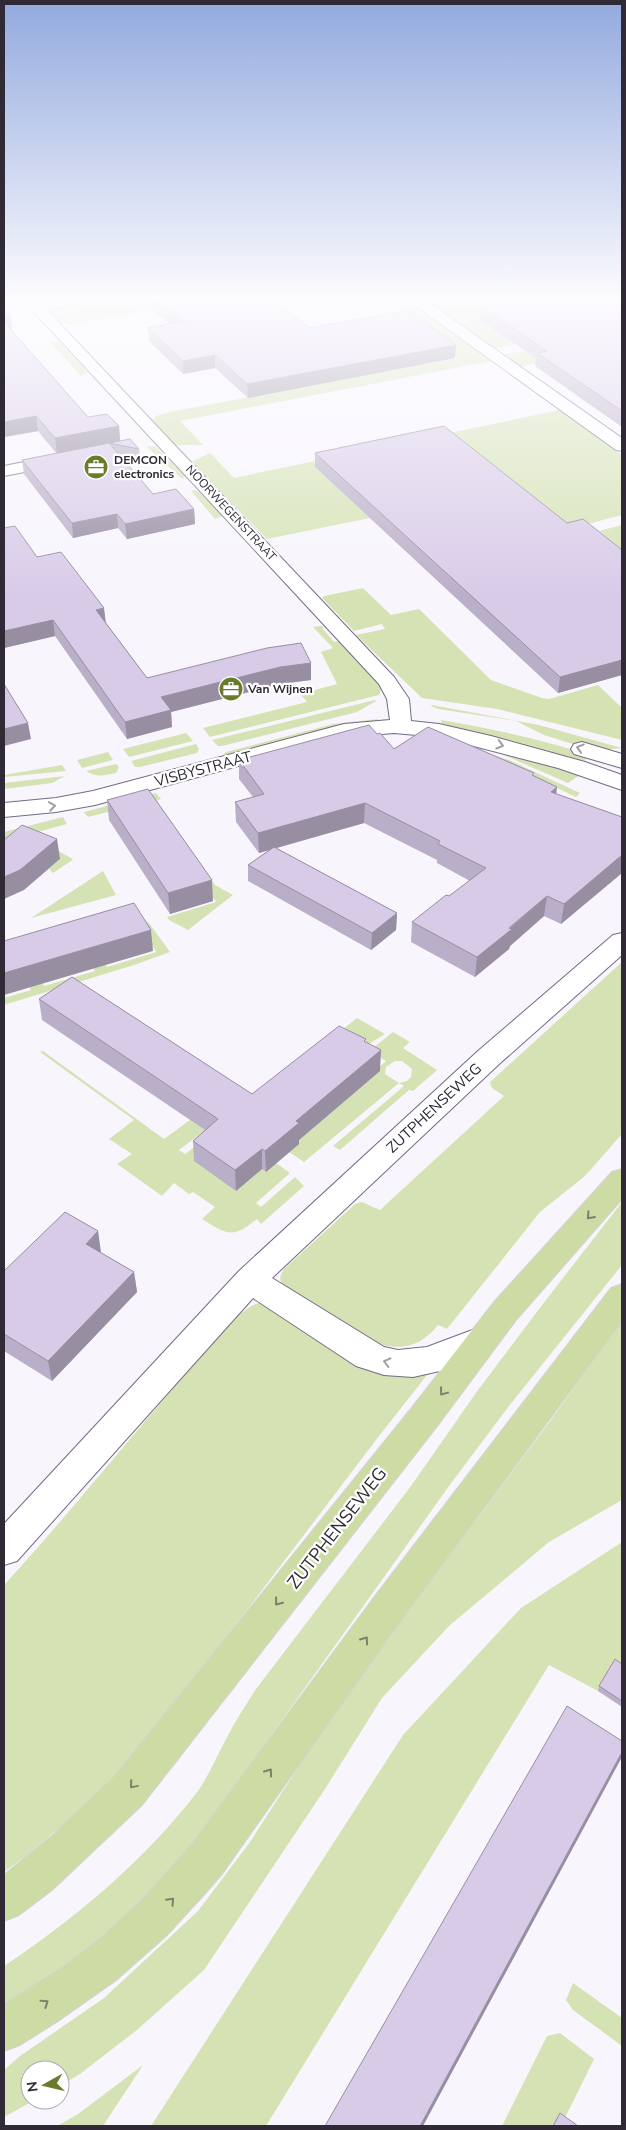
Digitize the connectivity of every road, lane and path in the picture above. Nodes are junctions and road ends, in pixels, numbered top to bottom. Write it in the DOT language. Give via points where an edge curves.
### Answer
graph roads {
  1 [pos="122,397"];
  2 [pos="553,397"];
  3 [pos="162,440"];
  4 [pos="144,443"];
  5 [pos="622,446"];
  6 [pos="78,456"];
  7 [pos="4,471"];
  8 [pos="401,720"];
  9 [pos="619,772"];
  10 [pos="4,792"];
  11 [pos="4,810"];
  12 [pos="622,941"];
  13 [pos="622,1180"];
  14 [pos="250,1280"];
  15 [pos="622,1297"];
  16 [pos="483,1339"];
  17 [pos="4,1549"];
  18 [pos="4,1900"];
  19 [pos="4,2029"];
  1 -- 3 [label="street, NOORWEGENSTRAAT"];
  2 -- 5 [label="street"];
  3 -- 4 [label="street"];
  3 -- 8 [label="street, NOORWEGENSTRAAT" via="387,681 398,699"];
  6 -- 7 [label="street"];
  8 -- 9 [label="street"];
  8 -- 10 [label="street, VISBYSTRAAT" via="366,714 339,718 107,779"];
  11 -- 8 [label="street, VISBYSTRAAT, one-way" via="56,806 95,798 344,731"];
  12 -- 14 [label="street, ZUTPHENSEWEG" via="488,1058"];
  13 -- 16 [label="main road, ZUTPHENSEWEG, one-way"];
  16 -- 14 [label="street, one-way" via="430,1360 410,1364 383,1362 368,1356"];
  14 -- 17 [label="street, ZUTPHENSEWEG"];
  19 -- 15 [label="main road, one-way" via="110,1958 180,1891"];
  16 -- 18 [label="main road, ZUTPHENSEWEG, one-way" via="128,1790 80,1838"];
}
